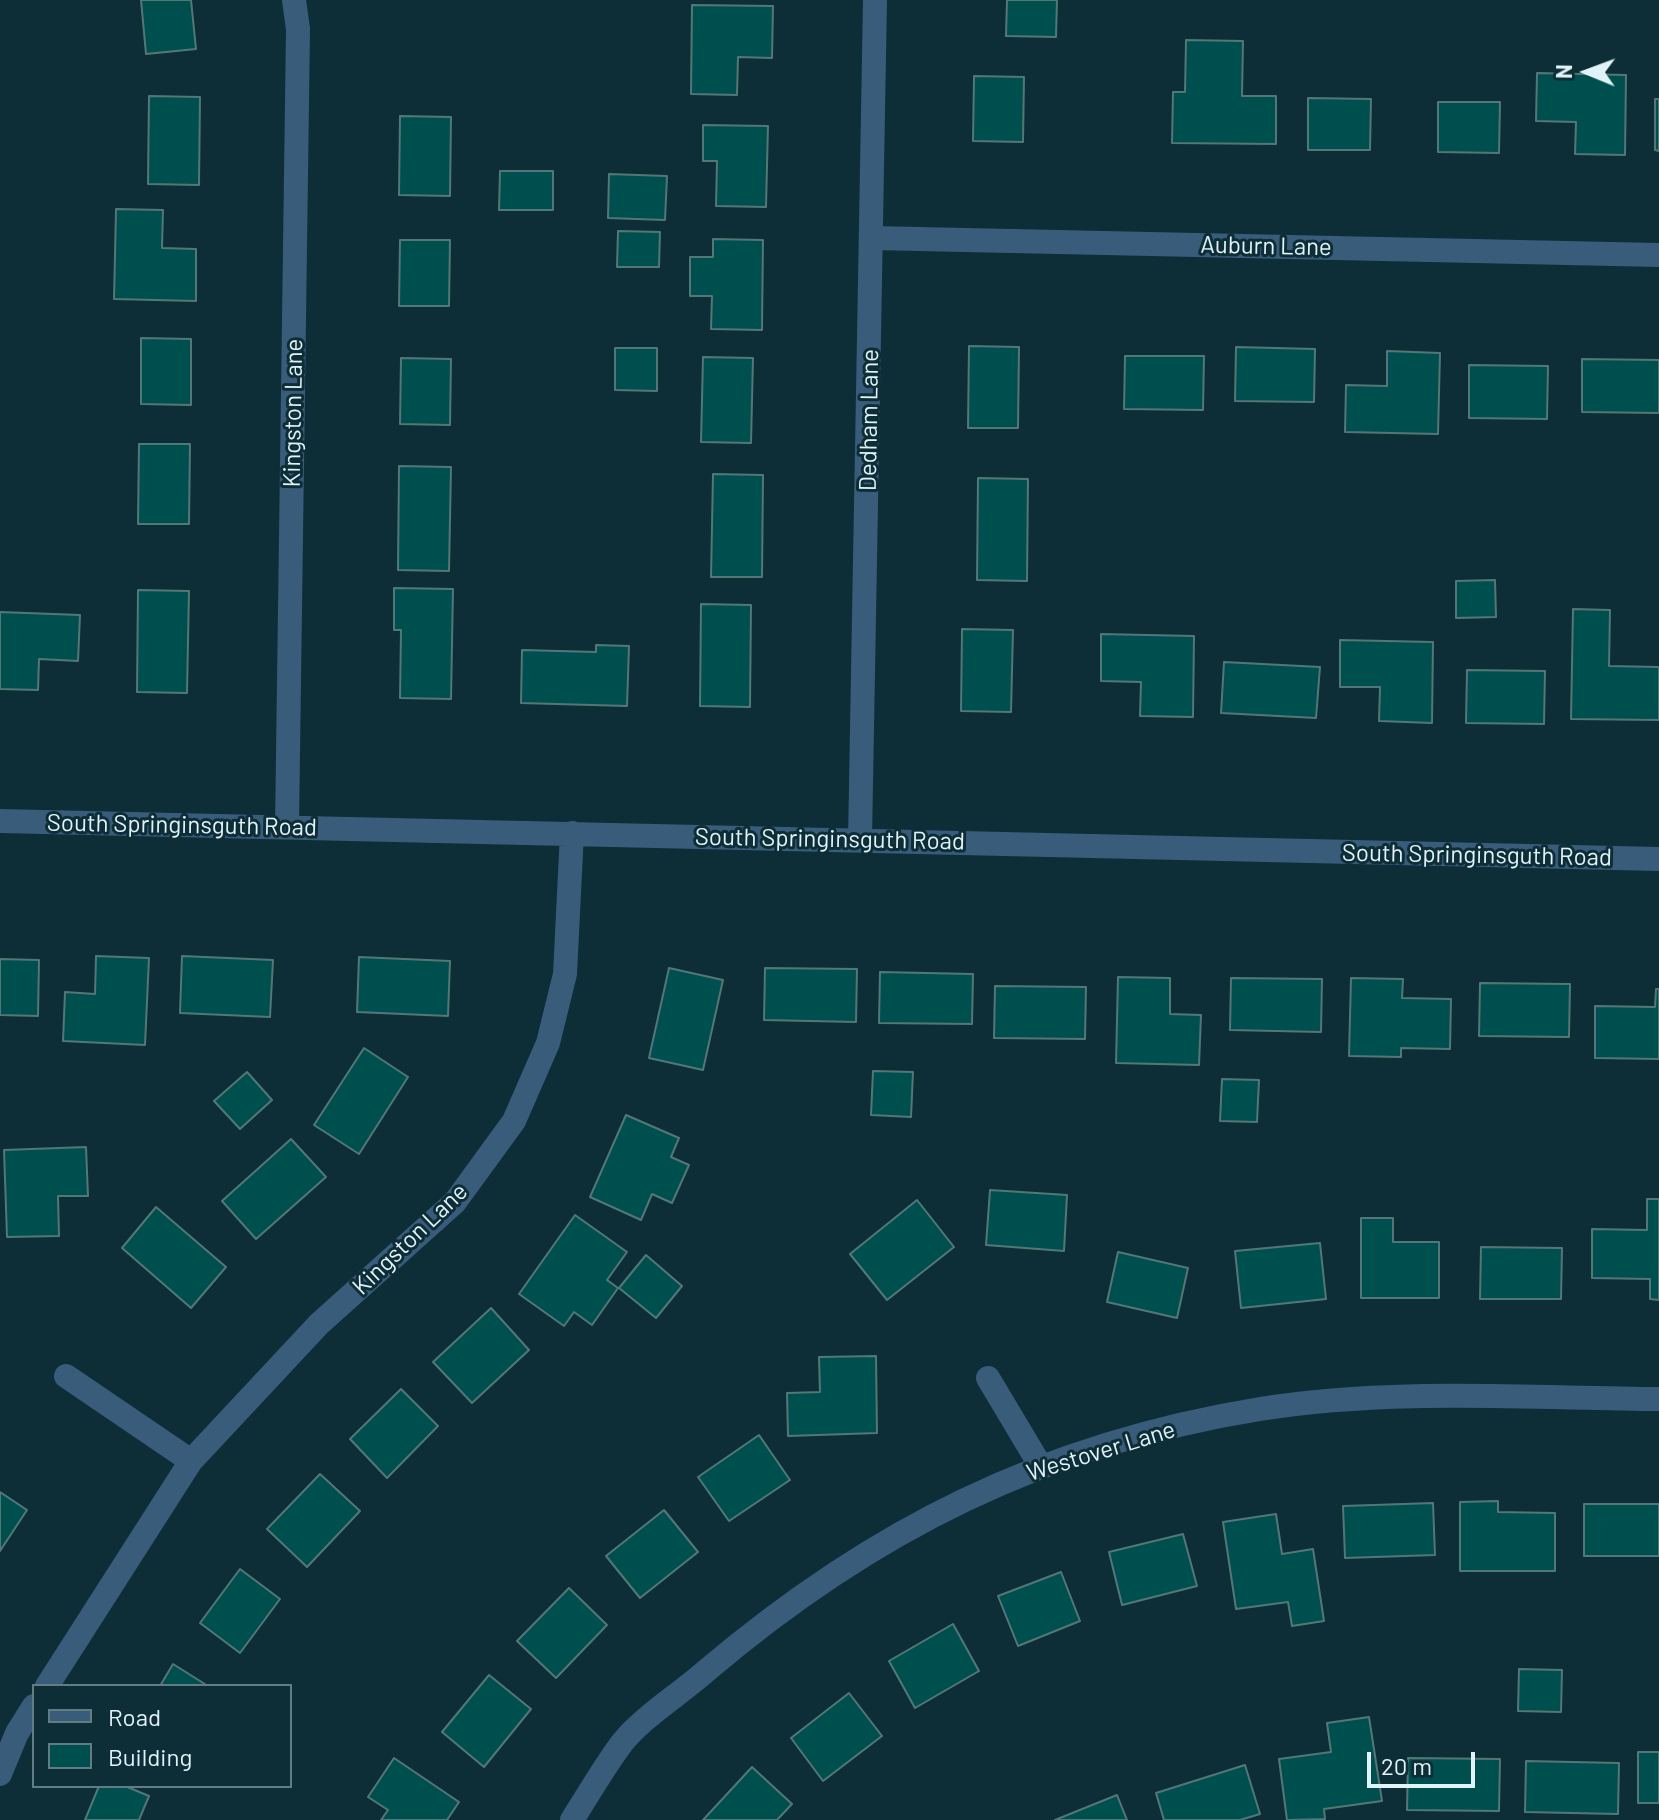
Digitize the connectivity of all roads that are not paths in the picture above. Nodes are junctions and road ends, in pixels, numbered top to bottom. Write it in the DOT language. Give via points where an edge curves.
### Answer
graph roads {
  1 [pos="294,0"];
  2 [pos="875,0"];
  3 [pos="873,238"];
  4 [pos="1659,255"];
  5 [pos="0,821"];
  6 [pos="287,827"];
  7 [pos="572,833"];
  8 [pos="860,840"];
  9 [pos="1659,859"];
  10 [pos="66,1376"];
  11 [pos="988,1378"];
  12 [pos="1659,1399"];
  13 [pos="191,1461"];
  14 [pos="1040,1465"];
  15 [pos="48,1684"];
  16 [pos="32,1709"];
  17 [pos="0,1774"];
  18 [pos="572,1820"];
  1 -- 6 [label="street, Kingston Lane" via="298,29"];
  2 -- 3 [label="street, Dedham Lane"];
  3 -- 4 [label="street, Auburn Lane"];
  3 -- 8 [label="street, Dedham Lane"];
  5 -- 6 [label="street, South Springinsguth Road"];
  6 -- 7 [label="street, South Springinsguth Road"];
  7 -- 8 [label="street, South Springinsguth Road"];
  7 -- 13 [label="street, Kingston Lane" via="565,974 548,1043 514,1121 455,1202 319,1324"];
  8 -- 9 [label="street, South Springinsguth Road"];
  10 -- 13 [label="street"];
  11 -- 14 [label="street"];
  12 -- 14 [label="street, Westover Lane" via="1410,1397 1260,1409"];
  13 -- 15 [label="street, Kingston Lane"];
  14 -- 18 [label="street, Westover Lane" via="936,1512 765,1621 624,1741"];
  16 -- 17 [label="street"];
}
